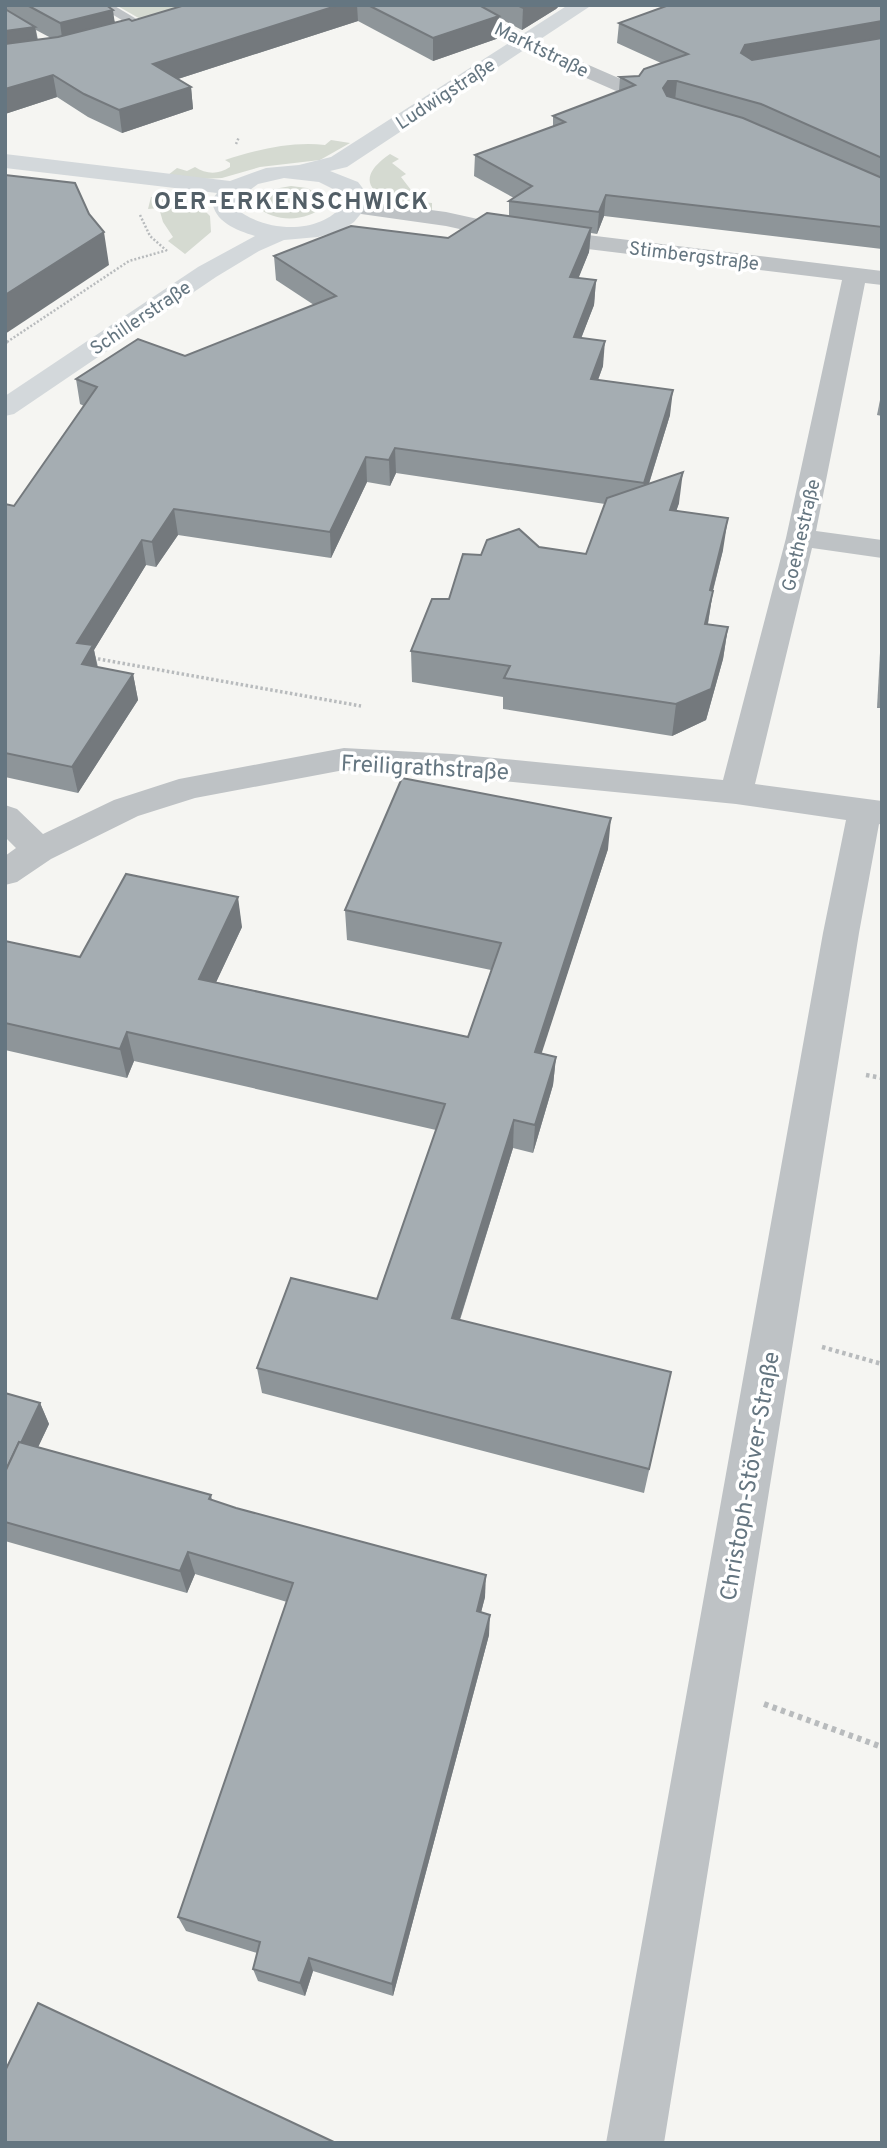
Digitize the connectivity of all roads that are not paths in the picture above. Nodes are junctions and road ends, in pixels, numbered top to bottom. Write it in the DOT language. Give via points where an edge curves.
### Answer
graph roads {
  1 [pos="103,5"];
  2 [pos="456,5"];
  3 [pos="590,9"];
  4 [pos="125,36"];
  5 [pos="530,46"];
  6 [pos="630,90"];
  7 [pos="5,161"];
  8 [pos="304,171"];
  9 [pos="5,176"];
  10 [pos="228,194"];
  11 [pos="350,205"];
  12 [pos="238,223"];
  13 [pos="281,233"];
  14 [pos="855,275"];
  15 [pos="882,278"];
  16 [pos="5,383"];
  17 [pos="5,408"];
  18 [pos="800,538"];
  19 [pos="882,550"];
  20 [pos="736,793"];
  21 [pos="874,812"];
  22 [pos="5,817"];
  23 [pos="39,850"];
  24 [pos="5,873"];
  25 [pos="635,2143"];
  1 -- 4 [label="lane" via="154,28"];
  2 -- 5 [label="street, Marktstraße"];
  3 -- 5 [label="main road, Ludwigstraße"];
  5 -- 6 [label="street, Marktstraße"];
  5 -- 8 [label="main road, Ludwigstraße" via="339,162"];
  5 -- 11 [label="main road, Ludwigstraße" via="364,169"];
  7 -- 10 [label="main road"];
  8 -- 10 [label="main road" via="248,179"];
  8 -- 11 [label="main road" via="339,180"];
  9 -- 10 [label="main road"];
  10 -- 12 [label="main road" via="224,210"];
  11 -- 13 [label="main road" via="329,226"];
  11 -- 14 [label="street, Stimbergstraße" via="439,233 505,232"];
  12 -- 13 [label="main road"];
  12 -- 16 [label="main road, Schillerstraße" via="223,239"];
  13 -- 17 [label="main road, Schillerstraße" via="207,271"];
  14 -- 15 [label="street, Stimbergstraße"];
  14 -- 18 [label="street, Goethestraße"];
  18 -- 19 [label="street"];
  18 -- 20 [label="street, Goethestraße"];
  20 -- 21 [label="street, Freiligrathstraße"];
  20 -- 23 [label="street, Freiligrathstraße" via="344,759 191,787 126,808"];
  21 -- 25 [label="street, Christoph-Stöver-Straße" via="841,933"];
  22 -- 23 [label="street"];
  23 -- 24 [label="street, Freiligrathstraße"];
}
